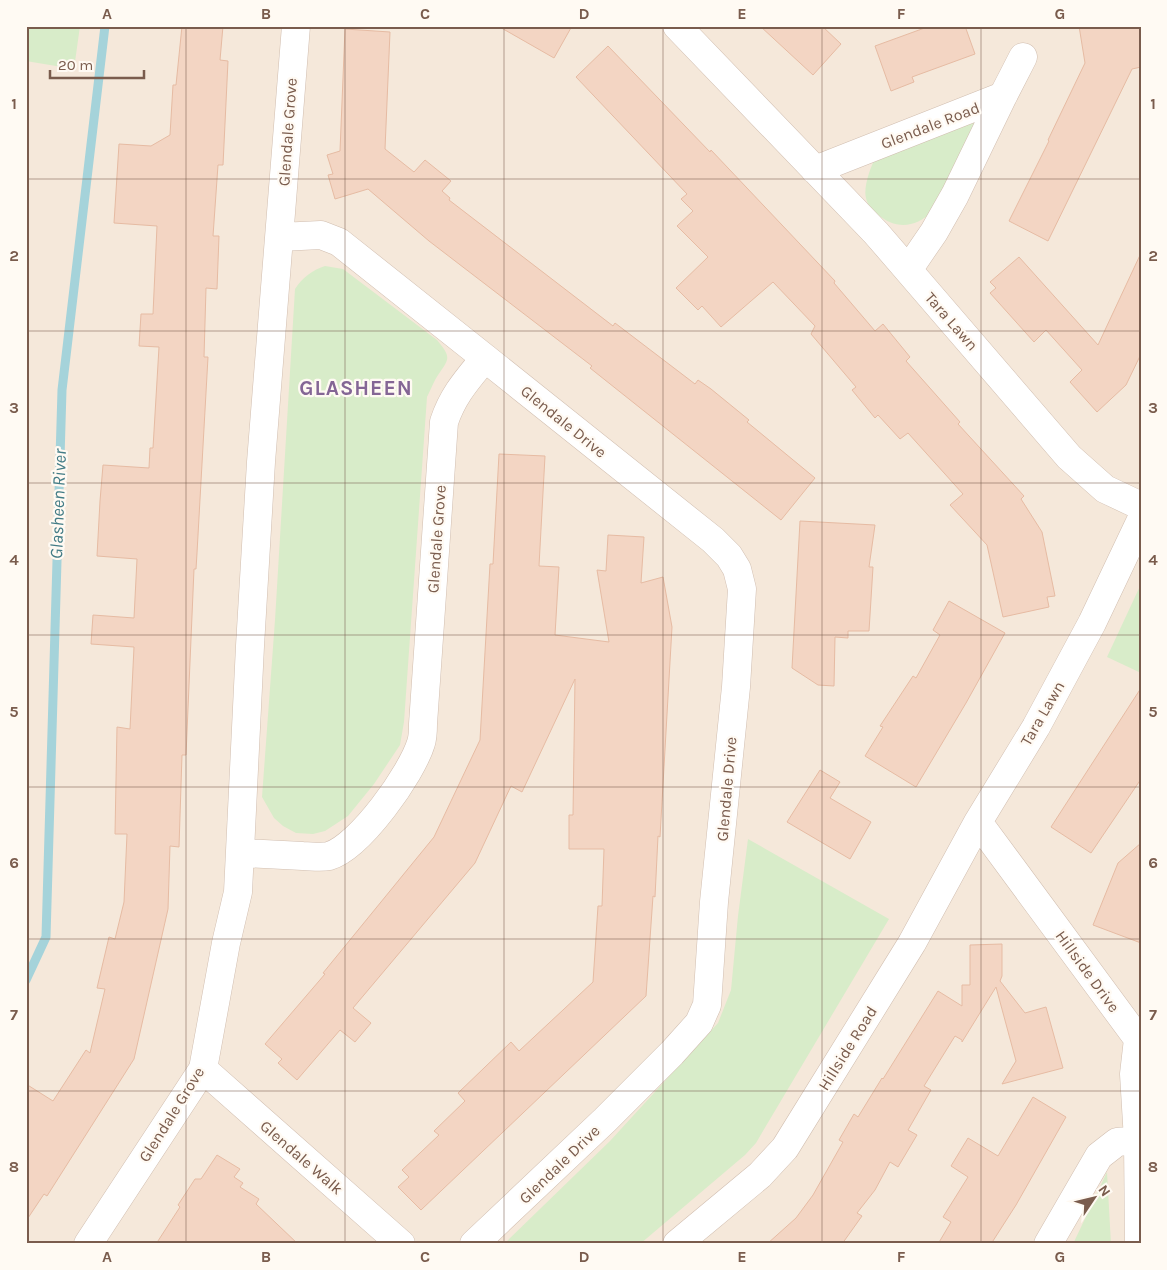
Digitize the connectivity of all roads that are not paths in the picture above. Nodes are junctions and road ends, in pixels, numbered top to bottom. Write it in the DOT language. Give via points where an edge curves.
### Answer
graph roads {
  1 [pos="296,26"];
  2 [pos="677,26"];
  3 [pos="1024,56"];
  4 [pos="1004,96"];
  5 [pos="815,170"];
  6 [pos="280,237"];
  7 [pos="908,270"];
  8 [pos="485,358"];
  9 [pos="1141,506"];
  10 [pos="1141,520"];
  11 [pos="978,822"];
  12 [pos="242,853"];
  13 [pos="1139,1038"];
  14 [pos="203,1069"];
  15 [pos="1138,1140"];
  16 [pos="88,1244"];
  17 [pos="401,1244"];
  18 [pos="474,1244"];
  19 [pos="677,1244"];
  20 [pos="1048,1244"];
  21 [pos="1139,1244"];
  1 -- 6 [label="street, Glendale Grove"];
  2 -- 5 [label="street"];
  3 -- 4 [label="street"];
  4 -- 5 [label="street, Glendale Road"];
  4 -- 7 [label="street" via="955,195"];
  5 -- 7 [label="street"];
  6 -- 8 [label="street" via="321,235 339,242"];
  6 -- 12 [label="street, Glendale Grove" via="250,646"];
  7 -- 9 [label="street, Tara Lawn" via="1069,458 1106,489"];
  8 -- 12 [label="street, Glendale Grove" via="450,404 444,422 423,724 421,742 412,763 376,816 340,851 321,857"];
  8 -- 18 [label="street, Glendale Drive" via="713,540 737,569 742,589 706,1005 699,1023 605,1120"];
  10 -- 11 [label="street, Tara Lawn" via="1072,662"];
  11 -- 13 [label="street, Hillside Drive"];
  11 -- 19 [label="street, Hillside Road" via="912,943 785,1148 760,1175"];
  12 -- 14 [label="street, Glendale Grove" via="238,892"];
  13 -- 15 [label="street, Hillside Drive" via="1134,1074"];
  14 -- 16 [label="street, Glendale Grove"];
  14 -- 17 [label="street, Glendale Walk"];
  15 -- 20 [label="street" via="1117,1142 1099,1156"];
  15 -- 21 [label="street, Hillside Drive"];
}
